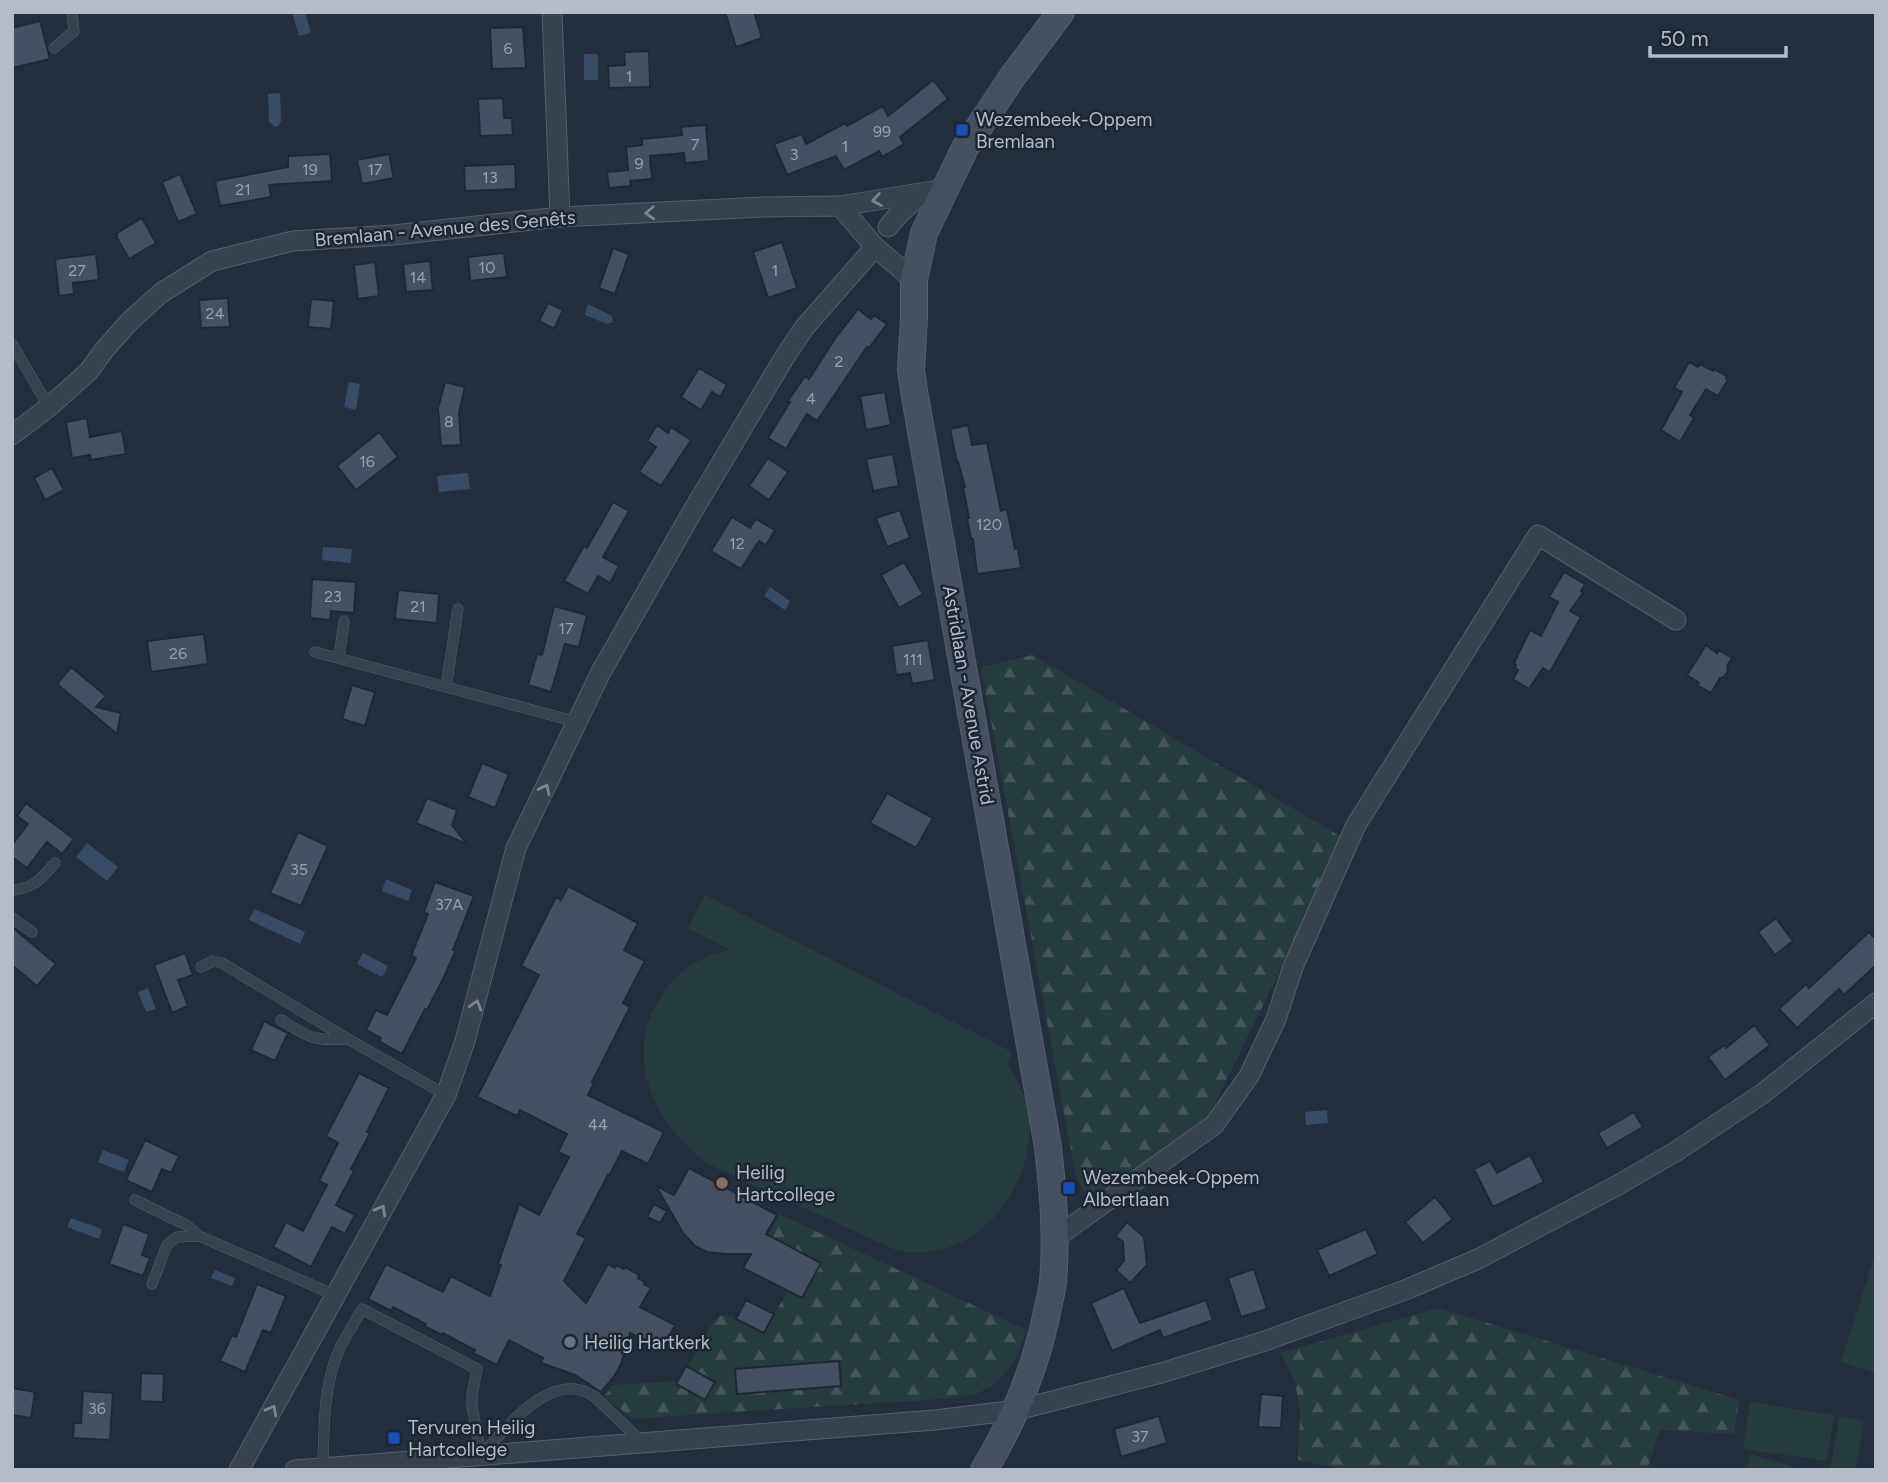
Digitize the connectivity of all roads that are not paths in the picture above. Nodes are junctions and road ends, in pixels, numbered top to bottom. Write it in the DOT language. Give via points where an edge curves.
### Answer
graph roads {
  1 [pos="72,12"];
  2 [pos="552,12"];
  3 [pos="1061,12"];
  4 [pos="54,48"];
  5 [pos="934,191"];
  6 [pos="840,206"];
  7 [pos="560,217"];
  8 [pos="888,227"];
  9 [pos="874,247"];
  10 [pos="914,280"];
  11 [pos="12,344"];
  12 [pos="49,407"];
  13 [pos="12,435"];
  14 [pos="458,608"];
  15 [pos="1676,620"];
  16 [pos="344,621"];
  17 [pos="315,652"];
  18 [pos="339,658"];
  19 [pos="446,687"];
  20 [pos="577,722"];
  21 [pos="55,863"];
  22 [pos="12,889"];
  23 [pos="12,918"];
  24 [pos="32,932"];
  25 [pos="201,967"];
  26 [pos="1876,1003"];
  27 [pos="281,1020"];
  28 [pos="348,1039"];
  29 [pos="446,1095"];
  30 [pos="135,1200"];
  31 [pos="199,1236"];
  32 [pos="1055,1238"];
  33 [pos="152,1284"];
  34 [pos="335,1295"];
  35 [pos="1017,1410"];
  36 [pos="644,1443"];
  37 [pos="481,1455"];
  38 [pos="323,1467"];
  39 [pos="239,1470"];
  40 [pos="295,1470"];
  41 [pos="984,1470"];
  1 -- 4 [label="lane" via="74,31"];
  2 -- 7 [label="street"];
  3 -- 5 [label="street, Astridlaan - Avenue Astrid"];
  5 -- 6 [label="street, Bremlaan - Avenue des Genêts, one-way"];
  5 -- 8 [label="street"];
  5 -- 10 [label="street, Astridlaan - Avenue Astrid"];
  6 -- 7 [label="street, Bremlaan - Avenue des Genêts, one-way"];
  6 -- 9 [label="street"];
  7 -- 12 [label="street, Bremlaan - Avenue des Genêts" via="293,241 212,261 161,293"];
  9 -- 10 [label="street"];
  9 -- 20 [label="street" via="784,358 601,672"];
  10 -- 32 [label="street, Astridlaan - Avenue Astrid" via="911,369 1048,1147"];
  11 -- 12 [label="lane"];
  12 -- 13 [label="street, Bremlaan - Avenue des Genêts"];
  14 -- 19 [label="lane"];
  15 -- 32 [label="street" via="1538,535 1356,825 1249,1076 1214,1125"];
  16 -- 18 [label="lane"];
  17 -- 18 [label="lane"];
  18 -- 19 [label="lane"];
  19 -- 20 [label="lane"];
  29 -- 20 [label="street, one-way" via="465,1041 516,848"];
  21 -- 22 [label="lane" via="37,883"];
  23 -- 24 [label="lane"];
  25 -- 28 [label="lane" via="213,961 222,963"];
  26 -- 35 [label="street" via="1762,1094 1675,1152 1478,1259 1257,1343"];
  27 -- 28 [label="lane" via="311,1038"];
  28 -- 29 [label="lane"];
  34 -- 29 [label="street, one-way"];
  30 -- 31 [label="lane"];
  31 -- 33 [label="lane" via="177,1237 167,1245"];
  31 -- 34 [label="lane"];
  32 -- 35 [label="street, Astridlaan - Avenue Astrid" via="1053,1283 1039,1350"];
  39 -- 34 [label="street, one-way"];
  35 -- 36 [label="street"];
  35 -- 41 [label="street, Astridlaan - Avenue Astrid"];
  36 -- 37 [label="street"];
  36 -- 37 [label="lane" via="588,1392 567,1388 534,1403"];
  37 -- 38 [label="street"];
  37 -- 38 [label="lane" via="472,1406 477,1369 362,1309 341,1347 328,1386"];
  38 -- 40 [label="street"];
}
